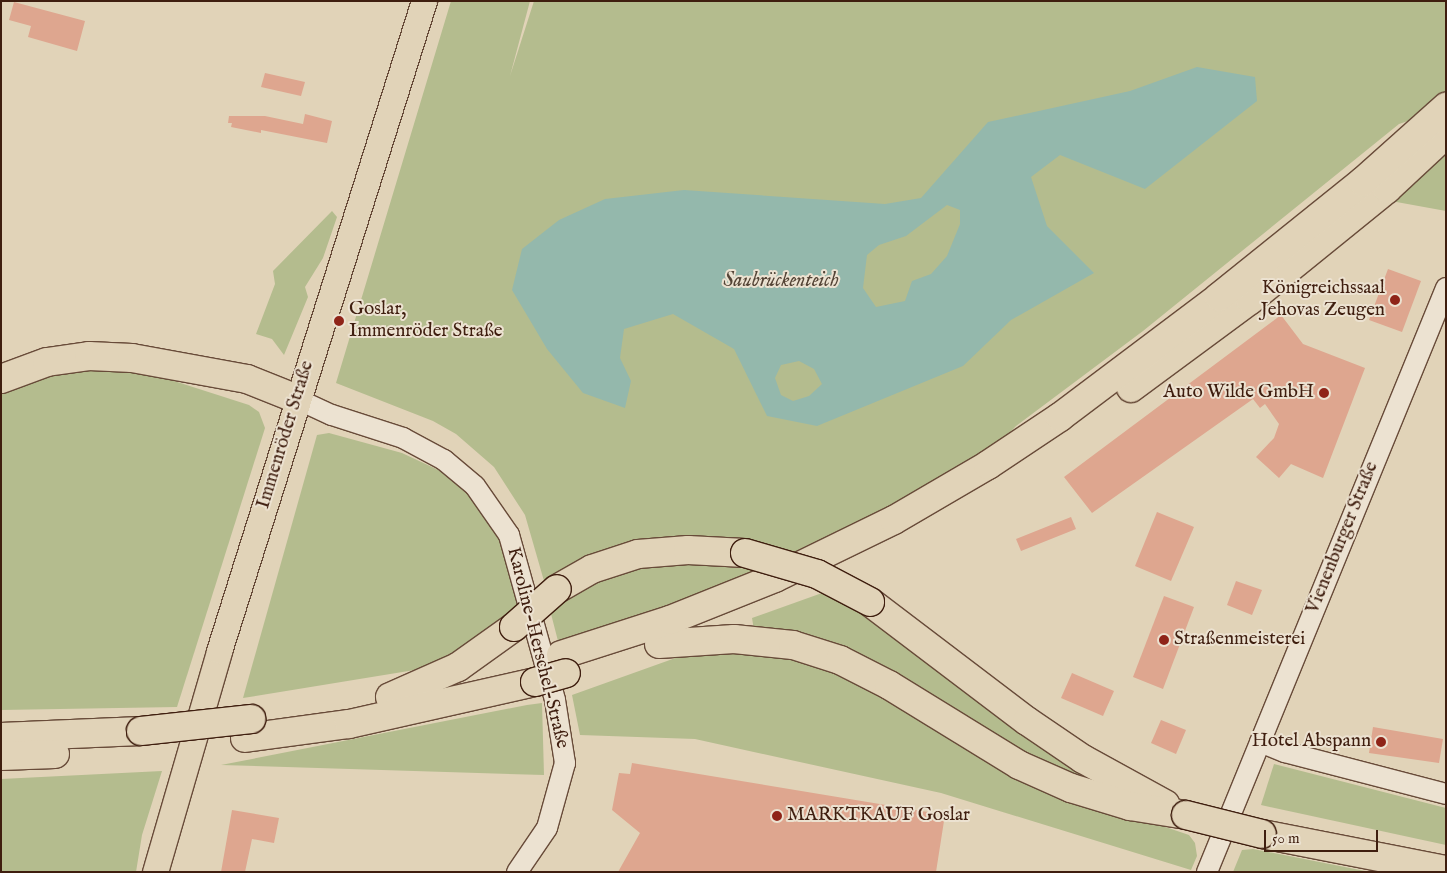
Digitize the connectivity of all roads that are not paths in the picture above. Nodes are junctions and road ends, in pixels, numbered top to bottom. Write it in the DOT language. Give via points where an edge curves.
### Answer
graph roads {
  1 [pos="424,1"];
  2 [pos="1446,107"];
  3 [pos="1446,134"];
  4 [pos="1446,288"];
  5 [pos="1,379"];
  6 [pos="295,403"];
  7 [pos="659,644"];
  8 [pos="563,664"];
  9 [pos="532,673"];
  10 [pos="390,697"];
  11 [pos="1,726"];
  12 [pos="248,728"];
  13 [pos="52,736"];
  14 [pos="138,740"];
  15 [pos="1260,742"];
  16 [pos="4,752"];
  17 [pos="1446,794"];
  18 [pos="1186,815"];
  19 [pos="1446,870"];
  20 [pos="155,872"];
  21 [pos="517,872"];
  22 [pos="1207,872"];
  1 -- 6 [label="main road, Immenröder Straße"];
  2 -- 8 [label="highway" via="1362,182 1219,297 1060,417 988,465 894,520 775,578"];
  3 -- 7 [label="highway" via="1386,189 1230,316 991,484 903,536 805,585"];
  4 -- 15 [label="street, Vienenburger Straße"];
  5 -- 6 [label="highway" via="47,362 89,356 132,358 247,379"];
  6 -- 20 [label="main road, Immenröder Straße" via="181,773"];
  6 -- 21 [label="street, Karoline-Herschel-Straße" via="425,448 462,474 498,515 518,561 554,700 565,763 547,828"];
  7 -- 8 [label="highway"];
  7 -- 18 [label="highway" via="756,640 793,645 821,654 889,685 1019,766 1071,788 1130,806"];
  8 -- 9 [label="highway"];
  9 -- 10 [label="highway"];
  9 -- 12 [label="highway" via="349,724"];
  10 -- 12 [label="highway"];
  10 -- 18 [label="highway, bridge" via="458,667 514,627 557,589 592,569 638,554 688,550 745,553 817,574 870,602 1083,759"];
  11 -- 13 [label="highway"];
  12 -- 14 [label="highway, bridge"];
  13 -- 14 [label="highway"];
  13 -- 16 [label="highway"];
  14 -- 16 [label="highway"];
  15 -- 17 [label="street" via="1285,752"];
  15 -- 22 [label="street, Vienenburger Straße"];
  18 -- 19 [label="highway, bridge" via="1262,834"];
}
